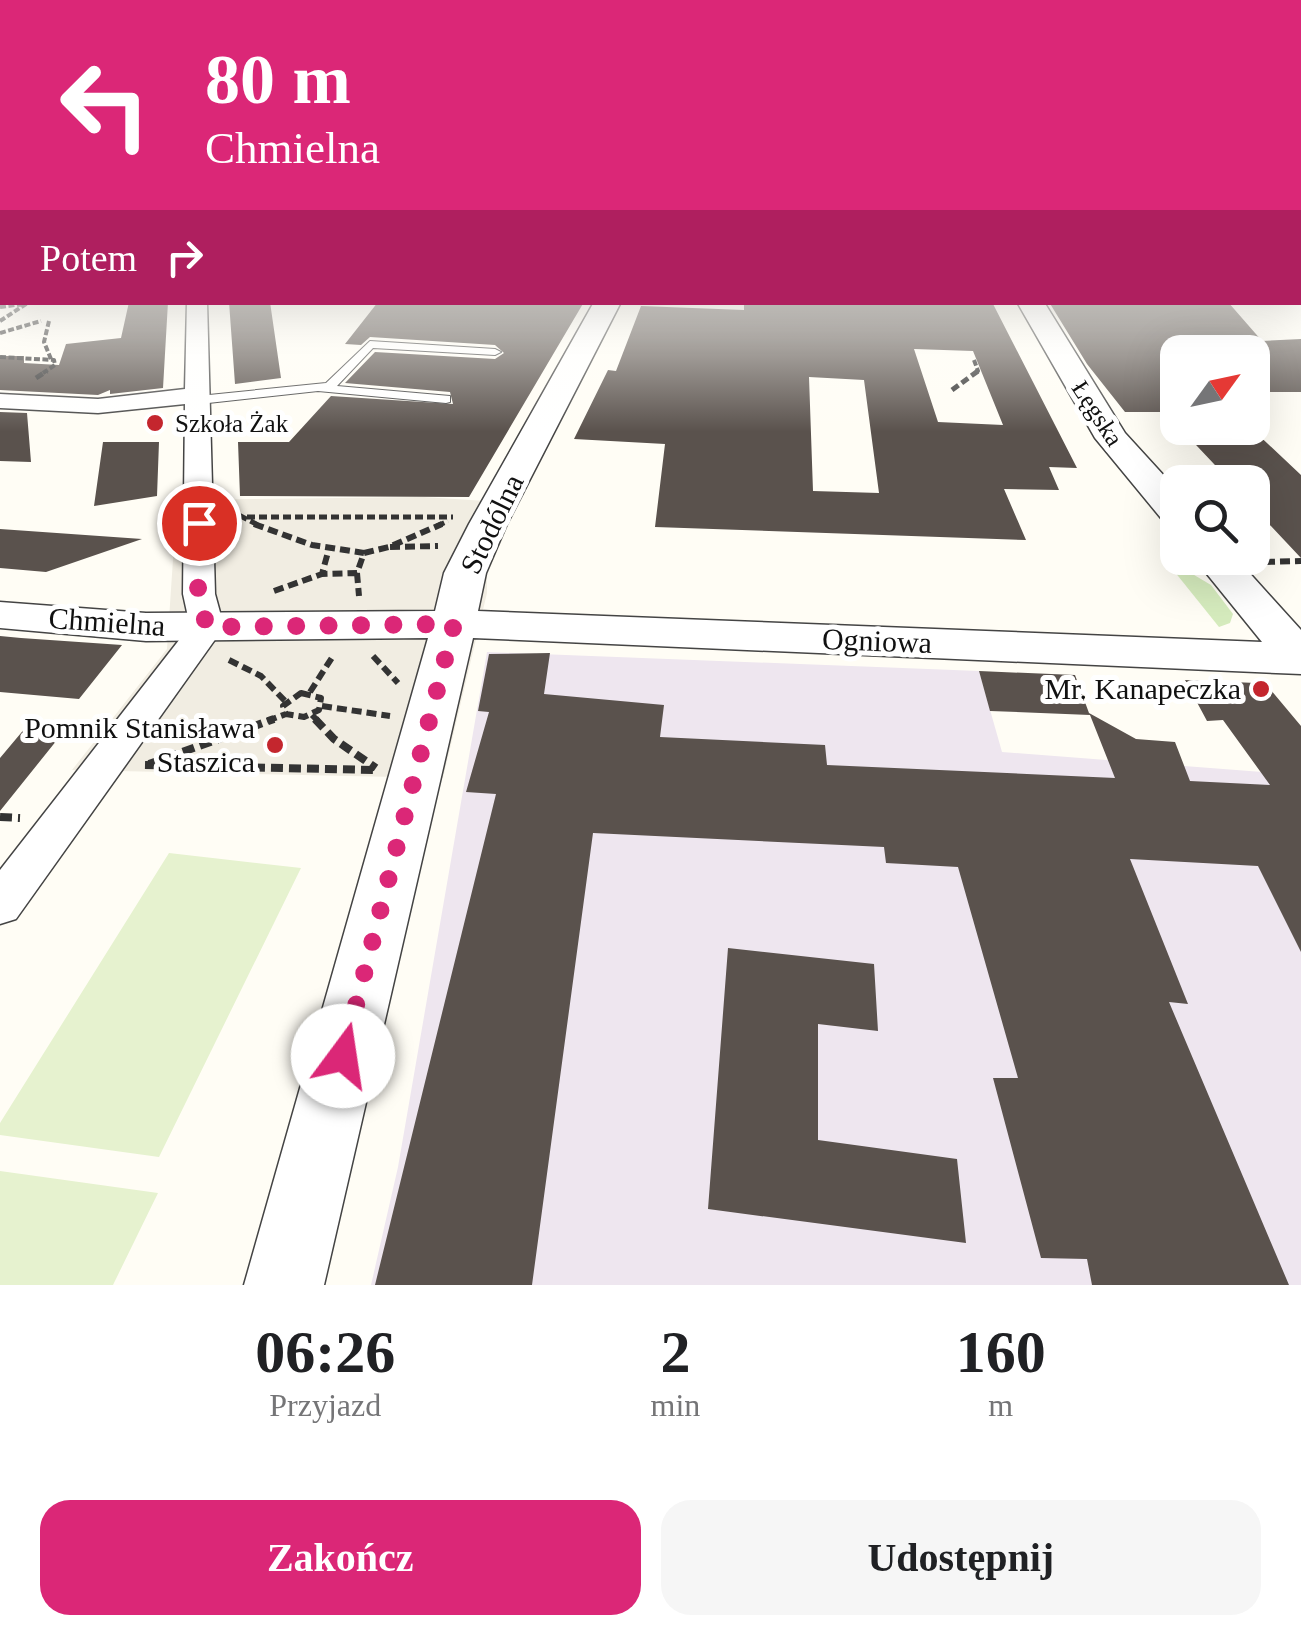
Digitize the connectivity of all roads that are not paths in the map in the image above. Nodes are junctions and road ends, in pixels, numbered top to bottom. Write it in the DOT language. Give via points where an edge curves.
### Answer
graph roads {
  1 [pos="198,312"];
  2 [pos="603,312"];
  3 [pos="1036,312"];
  4 [pos="495,352"];
  5 [pos="321,388"];
  6 [pos="198,397"];
  7 [pos="446,399"];
  8 [pos="0,402"];
  9 [pos="1160,494"];
  10 [pos="1229,575"];
  11 [pos="0,615"];
  12 [pos="454,624"];
  13 [pos="214,642"];
  14 [pos="1301,658"];
  15 [pos="0,905"];
  16 [pos="284,1285"];
  1 -- 6 [label="street"];
  2 -- 12 [label="street, Stodólna" via="488,524"];
  3 -- 9 [label="street, Łęgska" via="1112,438"];
  4 -- 5 [label="lane" via="370,344 337,382"];
  5 -- 6 [label="lane"];
  5 -- 7 [label="lane"];
  6 -- 8 [label="street" via="98,406"];
  6 -- 13 [label="street" via="198,594"];
  10 -- 14 [label="street"];
  11 -- 13 [label="street, Chmielna" via="146,627"];
  12 -- 13 [label="street, Chmielna" via="348,625"];
  12 -- 14 [label="street, Ogniowa"];
  12 -- 16 [label="street, Stodólna"];
  13 -- 15 [label="street"];
}
